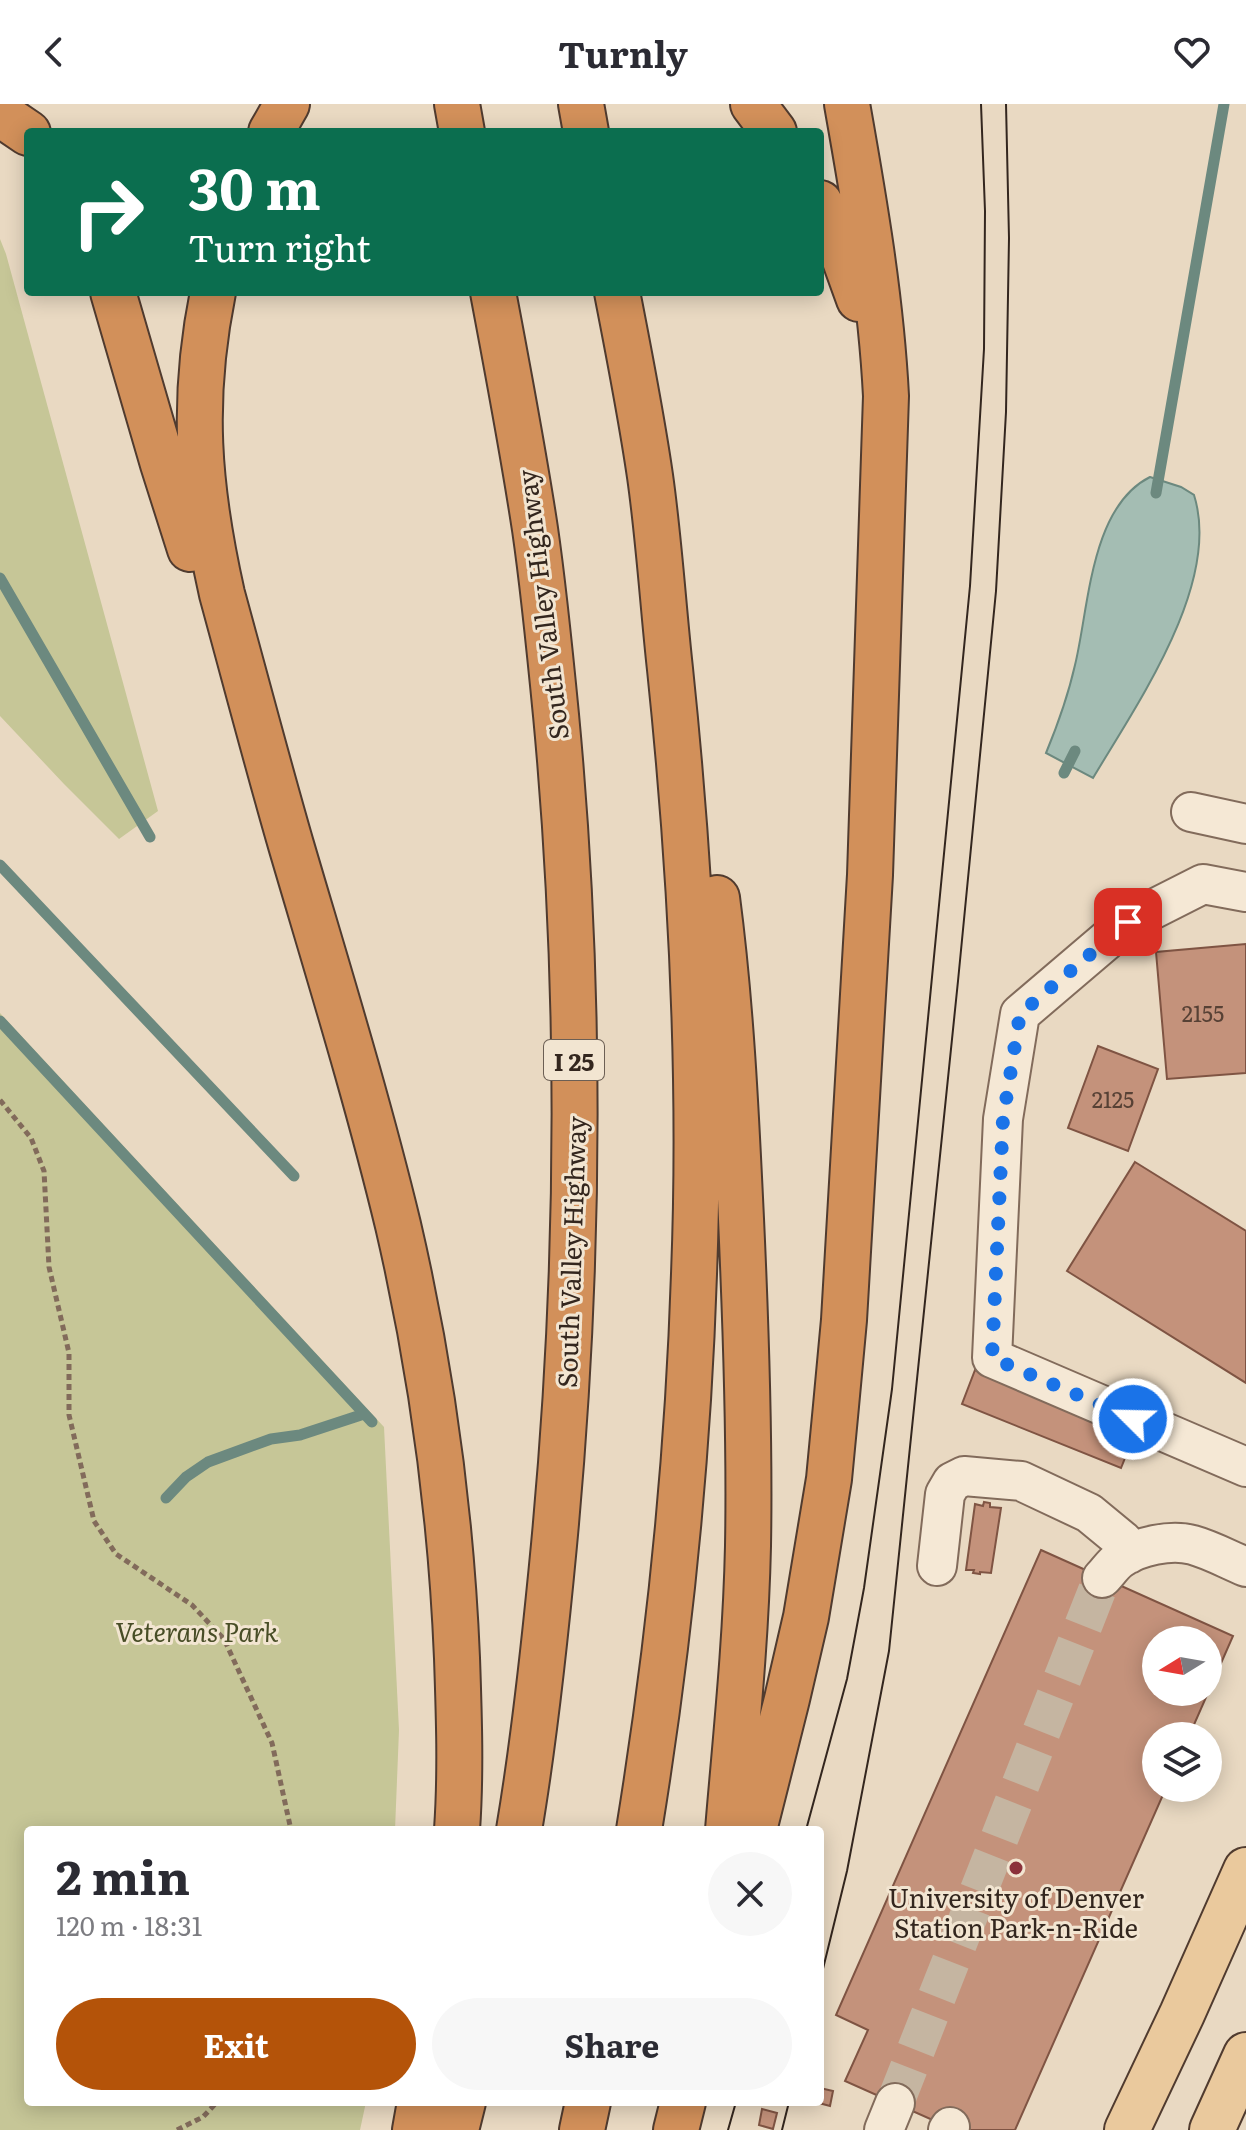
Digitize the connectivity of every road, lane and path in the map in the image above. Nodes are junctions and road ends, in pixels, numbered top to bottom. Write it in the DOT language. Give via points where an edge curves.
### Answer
graph roads {
  1 [pos="287,104"];
  2 [pos="753,104"];
  3 [pos="847,104"];
  4 [pos="0,114"];
  5 [pos="273,128"];
  6 [pos="771,128"];
  7 [pos="24,130"];
  8 [pos="824,212"];
  9 [pos="114,296"];
  10 [pos="212,296"];
  11 [pos="494,296"];
  12 [pos="618,296"];
  13 [pos="651,479"];
  14 [pos="882,491"];
  15 [pos="1191,812"];
  16 [pos="1246,824"];
  17 [pos="291,843"];
  18 [pos="1246,892"];
  19 [pos="0,1100"];
  20 [pos="1246,1467"];
  21 [pos="937,1566"];
  22 [pos="1246,1567"];
  23 [pos="290,1826"];
  24 [pos="457,1826"];
  25 [pos="520,1826"];
  26 [pos="640,1826"];
  27 [pos="728,1826"];
  28 [pos="755,1826"];
  29 [pos="1246,1870"];
  30 [pos="1246,2055"];
  31 [pos="213,2106"];
  32 [pos="419,2106"];
  33 [pos="462,2106"];
  34 [pos="587,2106"];
  35 [pos="679,2106"];
  36 [pos="177,2130"];
  37 [pos="415,2130"];
  38 [pos="456,2130"];
  39 [pos="582,2130"];
  40 [pos="674,2130"];
  41 [pos="1127,2130"];
  42 [pos="1212,2130"];
  1 -- 5 [label="highway"];
  2 -- 6 [label="highway"];
  3 -- 14 [label="highway" via="884,350"];
  4 -- 7 [label="highway"];
  8 -- 14 [label="highway" via="866,324 878,407"];
  9 -- 17 [label="highway" via="180,519"];
  10 -- 17 [label="highway" via="199,400 205,512 222,594"];
  11 -- 25 [label="highway, South Valley Highway / I 25" via="548,638 573,991 569,1359 544,1652"];
  12 -- 13 [label="highway"];
  13 -- 26 [label="highway" via="684,801 691,927 695,1273 680,1504"];
  13 -- 27 [label="highway" via="719,914 737,1136 748,1547"];
  14 -- 28 [label="highway" via="870,875 836,1406 806,1617"];
  15 -- 16 [label="lane"];
  17 -- 24 [label="highway" via="398,1225 429,1385 453,1578 460,1745"];
  18 -- 20 [label="lane" via="1203,884 1128,922 1020,1014 1003,1119 992,1358"];
  19 -- 23 [label="path" via="31,1138 44,1171 49,1267 69,1353 69,1415 94,1521 116,1554 192,1605 224,1639 272,1743"];
  21 -- 22 [label="lane" via="945,1494 964,1476 1021,1481 1089,1513 1123,1541 1116,1566 1147,1547 1191,1544"];
  29 -- 41 [label="main road"];
  30 -- 42 [label="main road"];
  31 -- 36 [label="path"];
  32 -- 37 [label="highway"];
  33 -- 38 [label="highway"];
  34 -- 39 [label="highway"];
  35 -- 40 [label="highway"];
}
